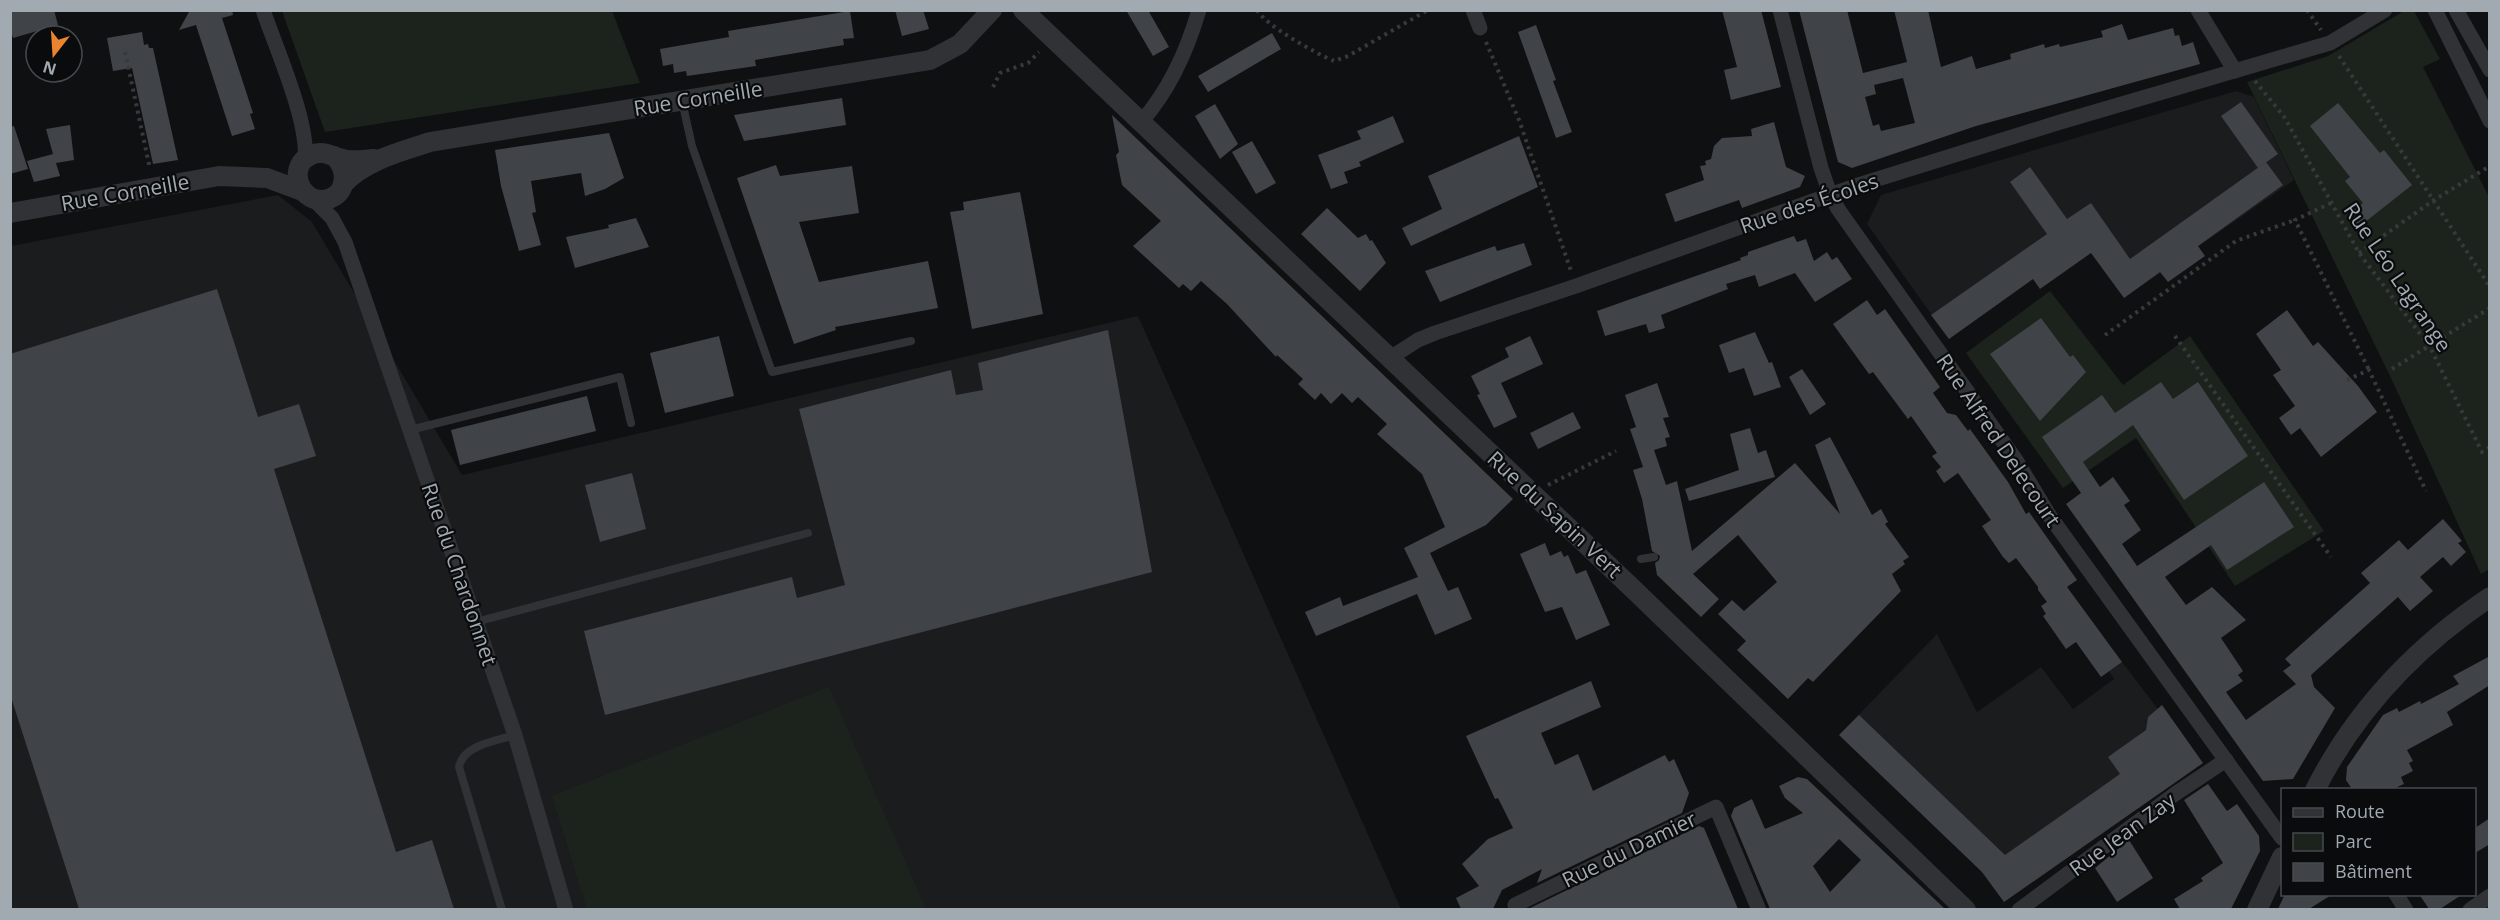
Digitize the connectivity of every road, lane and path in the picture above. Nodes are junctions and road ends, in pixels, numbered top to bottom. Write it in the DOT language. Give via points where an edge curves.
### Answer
graph roads {
  1 [pos="263,10"];
  2 [pos="992,10"];
  3 [pos="1023,10"];
  4 [pos="1199,10"];
  5 [pos="1257,10"];
  6 [pos="1428,10"];
  7 [pos="1473,10"];
  8 [pos="1780,10"];
  9 [pos="2198,10"];
  10 [pos="2307,10"];
  11 [pos="2385,10"];
  12 [pos="2435,10"];
  13 [pos="2456,10"];
  14 [pos="1480,28"];
  15 [pos="1052,38"];
  16 [pos="2330,43"];
  17 [pos="125,52"];
  18 [pos="2490,70"];
  19 [pos="2235,71"];
  20 [pos="993,87"];
  21 [pos="682,101"];
  22 [pos="299,114"];
  23 [pos="1142,121"];
  24 [pos="2490,121"];
  25 [pos="330,155"];
  26 [pos="389,156"];
  27 [pos="303,161"];
  28 [pos="2490,166"];
  29 [pos="241,176"];
  30 [pos="154,187"];
  31 [pos="342,187"];
  32 [pos="307,194"];
  33 [pos="1830,194"];
  34 [pos="2434,200"];
  35 [pos="2331,202"];
  36 [pos="10,213"];
  37 [pos="2295,220"];
  38 [pos="345,242"];
  39 [pos="2359,253"];
  40 [pos="1576,286"];
  41 [pos="2490,287"];
  42 [pos="2490,308"];
  43 [pos="2105,335"];
  44 [pos="2175,336"];
  45 [pos="911,340"];
  46 [pos="2430,346"];
  47 [pos="1390,358"];
  48 [pos="2392,369"];
  49 [pos="2369,370"];
  50 [pos="2347,380"];
  51 [pos="631,423"];
  52 [pos="410,430"];
  53 [pos="2490,447"];
  54 [pos="1616,451"];
  55 [pos="2426,491"];
  56 [pos="1532,493"];
  57 [pos="808,533"];
  58 [pos="1654,556"];
  59 [pos="2331,557"];
  60 [pos="1641,559"];
  61 [pos="2490,597"];
  62 [pos="476,622"];
  63 [pos="515,735"];
  64 [pos="2226,760"];
  65 [pos="2315,788"];
  66 [pos="2281,835"];
  67 [pos="2281,861"];
  68 [pos="2397,896"];
  69 [pos="2490,896"];
  70 [pos="502,909"];
  71 [pos="566,909"];
  72 [pos="1518,909"];
  73 [pos="1759,909"];
  74 [pos="1966,909"];
  75 [pos="2019,909"];
  76 [pos="2257,909"];
  77 [pos="2406,909"];
  78 [pos="2470,909"];
  1 -- 22 [label="street"];
  2 -- 21 [label="street, Rue Corneille" via="960,44 930,60"];
  3 -- 15 [label="street, Rue du Sapin Vert"];
  4 -- 23 [label="street" via="1175,72"];
  5 -- 6 [label="path" via="1269,23 1334,61"];
  7 -- 14 [label="street"];
  8 -- 33 [label="street, Rue Alfred Delecourt"];
  9 -- 19 [label="street"];
  10 -- 16 [label="path"];
  11 -- 16 [label="street, Rue des Écoles"];
  12 -- 24 [label="street"];
  13 -- 18 [label="street"];
  14 -- 40 [label="path" via="1519,120"];
  15 -- 20 [label="path" via="1028,63 1000,73"];
  15 -- 23 [label="street, Rue du Sapin Vert"];
  16 -- 19 [label="street, Rue des Écoles"];
  16 -- 34 [label="path"];
  17 -- 30 [label="path"];
  19 -- 33 [label="street, Rue des Écoles"];
  19 -- 35 [label="path, Rue Léo Lagrange" via="2258,83 2285,118"];
  21 -- 26 [label="street, Rue Corneille" via="453,137"];
  21 -- 45 [label="lane" via="692,146 771,372"];
  22 -- 25 [label="street" via="314,140"];
  22 -- 27 [label="street" via="305,144"];
  23 -- 47 [label="street, Rue du Sapin Vert"];
  25 -- 26 [label="street, Rue Corneille" via="360,160"];
  25 -- 27 [label="street" via="315,153"];
  25 -- 31 [label="street" via="343,168"];
  26 -- 31 [label="street, Rue Corneille" via="361,169"];
  27 -- 29 [label="street, Rue Corneille"];
  27 -- 32 [label="street" via="297,177"];
  28 -- 34 [label="path"];
  29 -- 30 [label="street, Rue Corneille" via="207,177"];
  29 -- 32 [label="street, Rue Corneille" via="276,180"];
  30 -- 36 [label="street, Rue Corneille"];
  31 -- 32 [label="street" via="327,199"];
  31 -- 38 [label="street, Rue du Chardonnet"];
  32 -- 38 [label="street, Rue du Chardonnet" via="332,218"];
  33 -- 40 [label="street, Rue des Écoles"];
  33 -- 64 [label="street, Rue Alfred Delecourt" via="2016,460 2049,515"];
  34 -- 39 [label="path"];
  34 -- 41 [label="path"];
  35 -- 37 [label="path"];
  35 -- 39 [label="path, Rue Léo Lagrange"];
  37 -- 43 [label="path" via="2236,242"];
  37 -- 49 [label="path"];
  38 -- 52 [label="street, Rue du Chardonnet"];
  39 -- 46 [label="path, Rue Léo Lagrange"];
  40 -- 47 [label="street, Rue des Écoles" via="1436,333"];
  42 -- 46 [label="path"];
  44 -- 59 [label="path"];
  46 -- 48 [label="path"];
  46 -- 53 [label="path, Rue Léo Lagrange" via="2482,452"];
  47 -- 56 [label="street, Rue du Sapin Vert"];
  49 -- 50 [label="path"];
  49 -- 55 [label="path"];
  51 -- 52 [label="lane" via="620,378"];
  52 -- 62 [label="street, Rue du Chardonnet"];
  54 -- 56 [label="path"];
  56 -- 74 [label="street, Rue du Sapin Vert"];
  57 -- 62 [label="lane"];
  58 -- 60 [label="lane"];
  61 -- 65 [label="street" via="2454,623 2378,695 2342,741"];
  62 -- 63 [label="street, Rue du Chardonnet"];
  63 -- 70 [label="lane" via="471,750 460,760 459,767"];
  63 -- 71 [label="street, Rue du Chardonnet"];
  64 -- 66 [label="street, Rue Alfred Delecourt"];
  64 -- 75 [label="street, Rue Jean Zay"];
  67 -- 76 [label="street"];
  68 -- 77 [label="street"];
  69 -- 78 [label="street"];
  72 -- 73 [label="street, Rue du Damier" via="1515,905 1716,807"];
}
